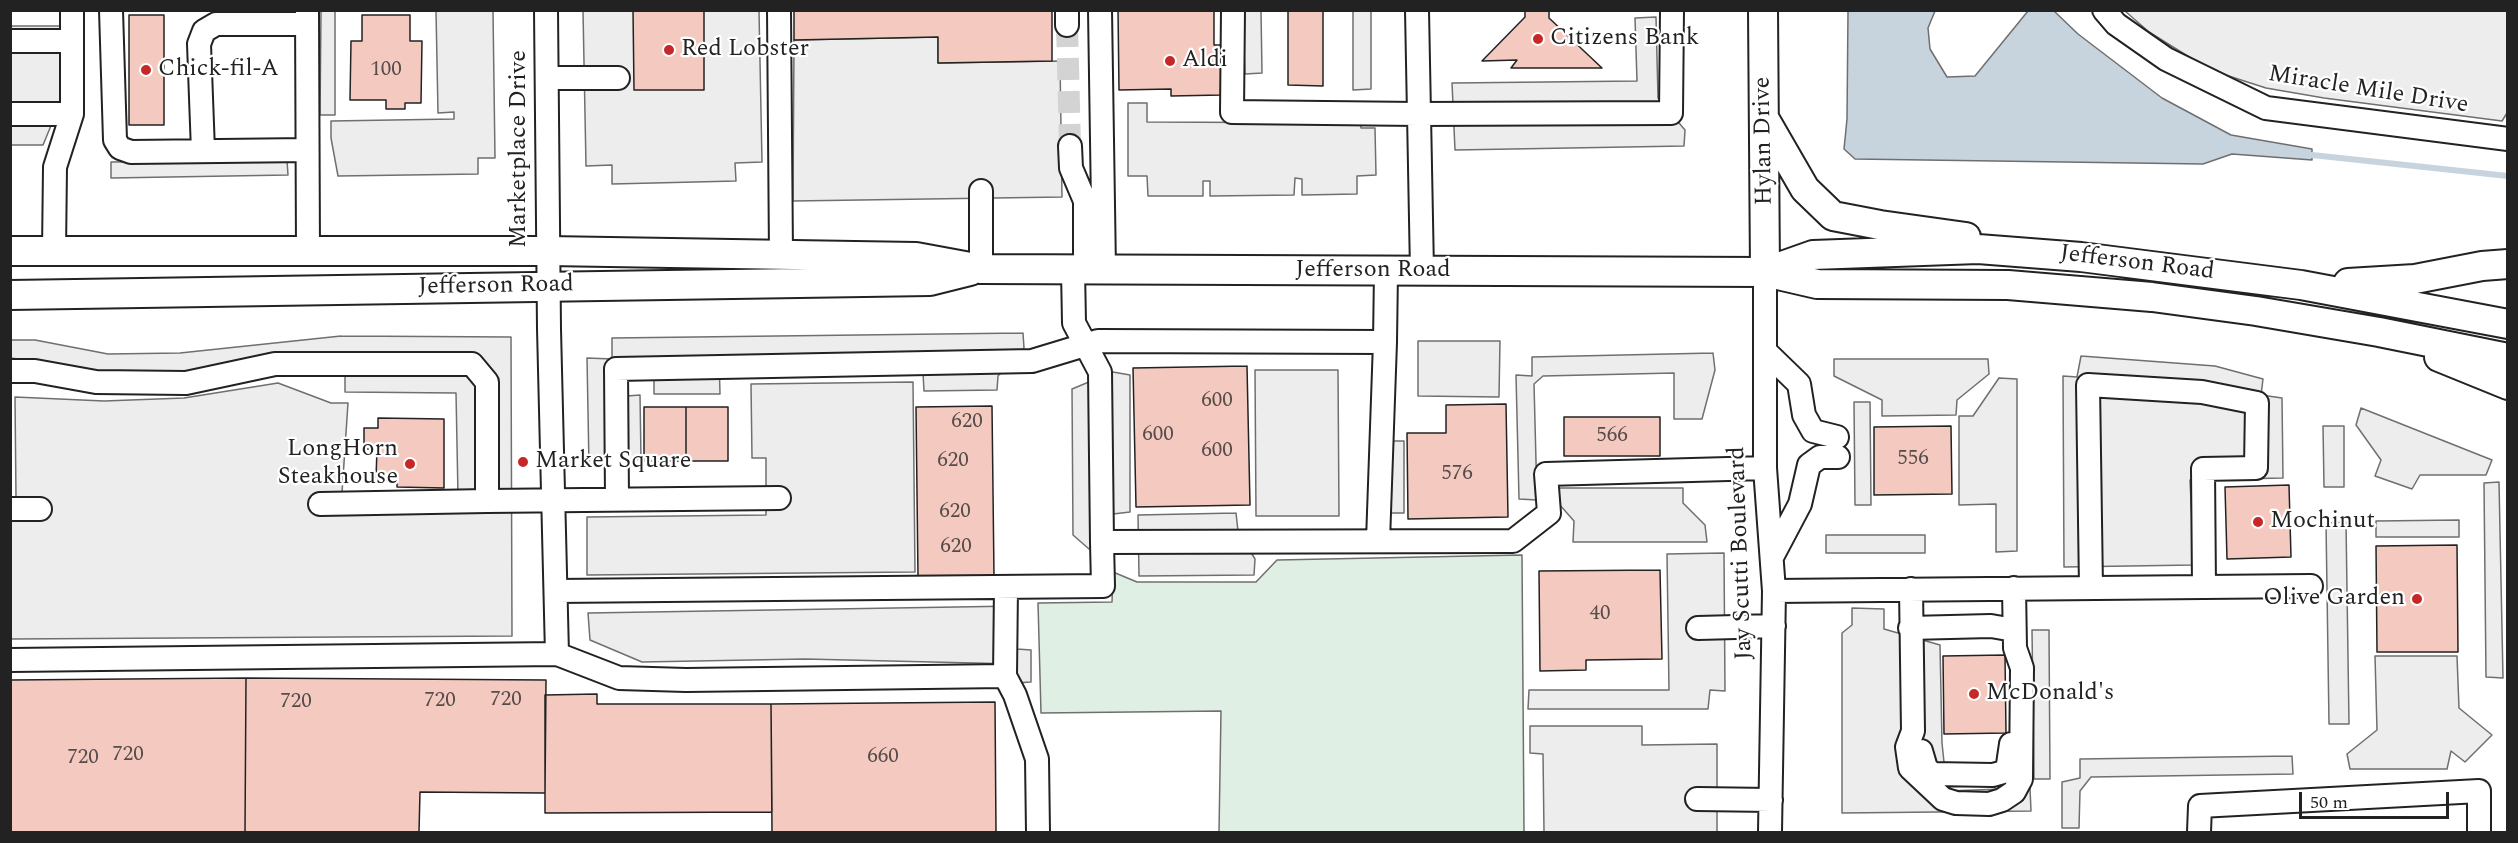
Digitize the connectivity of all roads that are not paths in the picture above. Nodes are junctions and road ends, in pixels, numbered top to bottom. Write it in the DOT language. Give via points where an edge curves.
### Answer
graph roads {
  1 [pos="72,10"];
  2 [pos="111,10"];
  3 [pos="546,10"];
  4 [pos="779,10"];
  5 [pos="1100,10"];
  6 [pos="1233,10"];
  7 [pos="1417,10"];
  8 [pos="1672,10"];
  9 [pos="1763,10"];
  10 [pos="2104,10"];
  11 [pos="259,17"];
  12 [pos="307,17"];
  13 [pos="72,40"];
  14 [pos="10,41"];
  15 [pos="547,78"];
  16 [pos="618,78"];
  17 [pos="10,114"];
  18 [pos="72,114"];
  19 [pos="1418,114"];
  20 [pos="1764,118"];
  21 [pos="2508,139"];
  22 [pos="1070,146"];
  23 [pos="307,150"];
  24 [pos="203,151"];
  25 [pos="981,191"];
  26 [pos="10,251"];
  27 [pos="54,251"];
  28 [pos="308,251"];
  29 [pos="548,251"];
  30 [pos="2020,252"];
  31 [pos="781,255"];
  32 [pos="2508,264"];
  33 [pos="981,269"];
  34 [pos="1087,270"];
  35 [pos="1386,271"];
  36 [pos="1422,271"];
  37 [pos="1766,272"];
  38 [pos="2301,285"];
  39 [pos="548,287"];
  40 [pos="10,295"];
  41 [pos="2508,324"];
  42 [pos="2379,332"];
  43 [pos="1385,342"];
  44 [pos="1084,344"];
  45 [pos="1765,351"];
  46 [pos="2508,358"];
  47 [pos="10,370"];
  48 [pos="2508,385"];
  49 [pos="1765,468"];
  50 [pos="779,498"];
  51 [pos="554,499"];
  52 [pos="617,499"];
  53 [pos="487,501"];
  54 [pos="320,504"];
  55 [pos="10,509"];
  56 [pos="40,509"];
  57 [pos="1378,541"];
  58 [pos="1102,542"];
  59 [pos="1771,558"];
  60 [pos="2311,586"];
  61 [pos="1006,587"];
  62 [pos="2204,587"];
  63 [pos="2014,588"];
  64 [pos="2091,588"];
  65 [pos="1911,589"];
  66 [pos="556,591"];
  67 [pos="1773,591"];
  68 [pos="1774,626"];
  69 [pos="1698,628"];
  70 [pos="1910,628"];
  71 [pos="2015,639"];
  72 [pos="557,654"];
  73 [pos="10,660"];
  74 [pos="1005,676"];
  75 [pos="1913,731"];
  76 [pos="1697,799"];
  77 [pos="1771,800"];
  78 [pos="1038,832"];
  79 [pos="1770,832"];
  80 [pos="2199,832"];
  81 [pos="2480,832"];
  1 -- 13 [label="street"];
  2 -- 24 [label="street" via="115,140 120,148 131,152"];
  3 -- 15 [label="street, Marketplace Drive"];
  4 -- 31 [label="street"];
  5 -- 34 [label="street"];
  6 -- 19 [label="street" via="1232,112"];
  7 -- 19 [label="street"];
  8 -- 19 [label="street" via="1671,113"];
  9 -- 20 [label="main road, Hylan Drive"];
  10 -- 21 [label="street, Miracle Mile Drive" via="2116,24 2166,59 2266,108"];
  11 -- 12 [label="street"];
  11 -- 24 [label="street" via="216,24 204,31 199,44"];
  12 -- 23 [label="street"];
  13 -- 14 [label="street"];
  13 -- 18 [label="street"];
  15 -- 16 [label="street"];
  15 -- 29 [label="street, Marketplace Drive"];
  17 -- 18 [label="street"];
  18 -- 27 [label="street" via="55,166"];
  19 -- 36 [label="street"];
  20 -- 30 [label="main road" via="1805,189 1833,216 1956,234"];
  20 -- 37 [label="main road, Hylan Drive"];
  22 -- 34 [label="street" via="1071,168 1085,201"];
  23 -- 24 [label="street"];
  23 -- 28 [label="street"];
  25 -- 33 [label="street"];
  26 -- 27 [label="main road, Jefferson Road"];
  27 -- 28 [label="main road, Jefferson Road"];
  28 -- 29 [label="main road, Jefferson Road"];
  29 -- 31 [label="main road, Jefferson Road"];
  29 -- 39 [label="street, Marketplace Drive"];
  30 -- 37 [label="main road, Jefferson Road" via="1978,249 1813,255"];
  30 -- 38 [label="main road, Jefferson Road"];
  31 -- 33 [label="main road, Jefferson Road" via="916,257"];
  32 -- 38 [label="main road" via="2415,279"];
  33 -- 34 [label="main road, Jefferson Road"];
  33 -- 39 [label="main road, Jefferson Road" via="930,280"];
  34 -- 35 [label="main road, Jefferson Road"];
  34 -- 44 [label="street" via="1074,323"];
  35 -- 36 [label="main road, Jefferson Road"];
  35 -- 43 [label="street"];
  36 -- 37 [label="main road, Jefferson Road"];
  37 -- 42 [label="main road, Jefferson Road" via="1817,284 2008,285 2152,297"];
  37 -- 45 [label="street, Jay Scutti Boulevard"];
  38 -- 41 [label="main road, Jefferson Road"];
  39 -- 40 [label="main road, Jefferson Road"];
  39 -- 51 [label="street, Marketplace Drive"];
  42 -- 46 [label="main road, Jefferson Road"];
  42 -- 48 [label="main road"];
  43 -- 44 [label="street"];
  43 -- 57 [label="street"];
  44 -- 52 [label="street" via="1032,361 616,369"];
  44 -- 58 [label="street" via="1100,372"];
  45 -- 49 [label="street, Jay Scutti Boulevard"];
  45 -- 59 [label="street" via="1799,384 1804,415 1813,431 1838,447 1809,465 1800,504"];
  47 -- 53 [label="street" via="96,382 186,383 275,364 472,364 487,382"];
  49 -- 57 [label="street" via="1545,474 1549,513 1513,541"];
  49 -- 59 [label="street, Jay Scutti Boulevard"];
  50 -- 52 [label="street"];
  51 -- 52 [label="street"];
  51 -- 53 [label="street"];
  51 -- 66 [label="street, Marketplace Drive"];
  53 -- 54 [label="street"];
  55 -- 56 [label="street"];
  57 -- 58 [label="street"];
  58 -- 61 [label="street" via="1103,586"];
  59 -- 67 [label="street, Jay Scutti Boulevard"];
  60 -- 62 [label="street"];
  61 -- 66 [label="street"];
  61 -- 74 [label="street"];
  62 -- 64 [label="street"];
  62 -- 64 [label="street" via="2203,469 2256,468 2257,403 2202,392 2088,385"];
  63 -- 64 [label="street"];
  63 -- 65 [label="street"];
  63 -- 71 [label="street"];
  65 -- 67 [label="street"];
  65 -- 70 [label="street"];
  66 -- 72 [label="street, Marketplace Drive"];
  67 -- 68 [label="street, Jay Scutti Boulevard"];
  68 -- 69 [label="street"];
  68 -- 77 [label="street, Jay Scutti Boulevard"];
  70 -- 71 [label="street" via="1991,626"];
  70 -- 75 [label="street"];
  71 -- 75 [label="street" via="2010,668 2011,749 2007,771 1992,775 1933,774 1926,768"];
  71 -- 75 [label="street" via="2022,668 2023,758 2021,779 2014,792 1989,804 1943,799 1910,768 1907,747"];
  72 -- 73 [label="street"];
  72 -- 74 [label="street" via="619,678"];
  74 -- 78 [label="street" via="1016,695 1037,759"];
  76 -- 77 [label="street"];
  77 -- 79 [label="street, Jay Scutti Boulevard"];
  80 -- 81 [label="street" via="2200,806 2479,791"];
}
